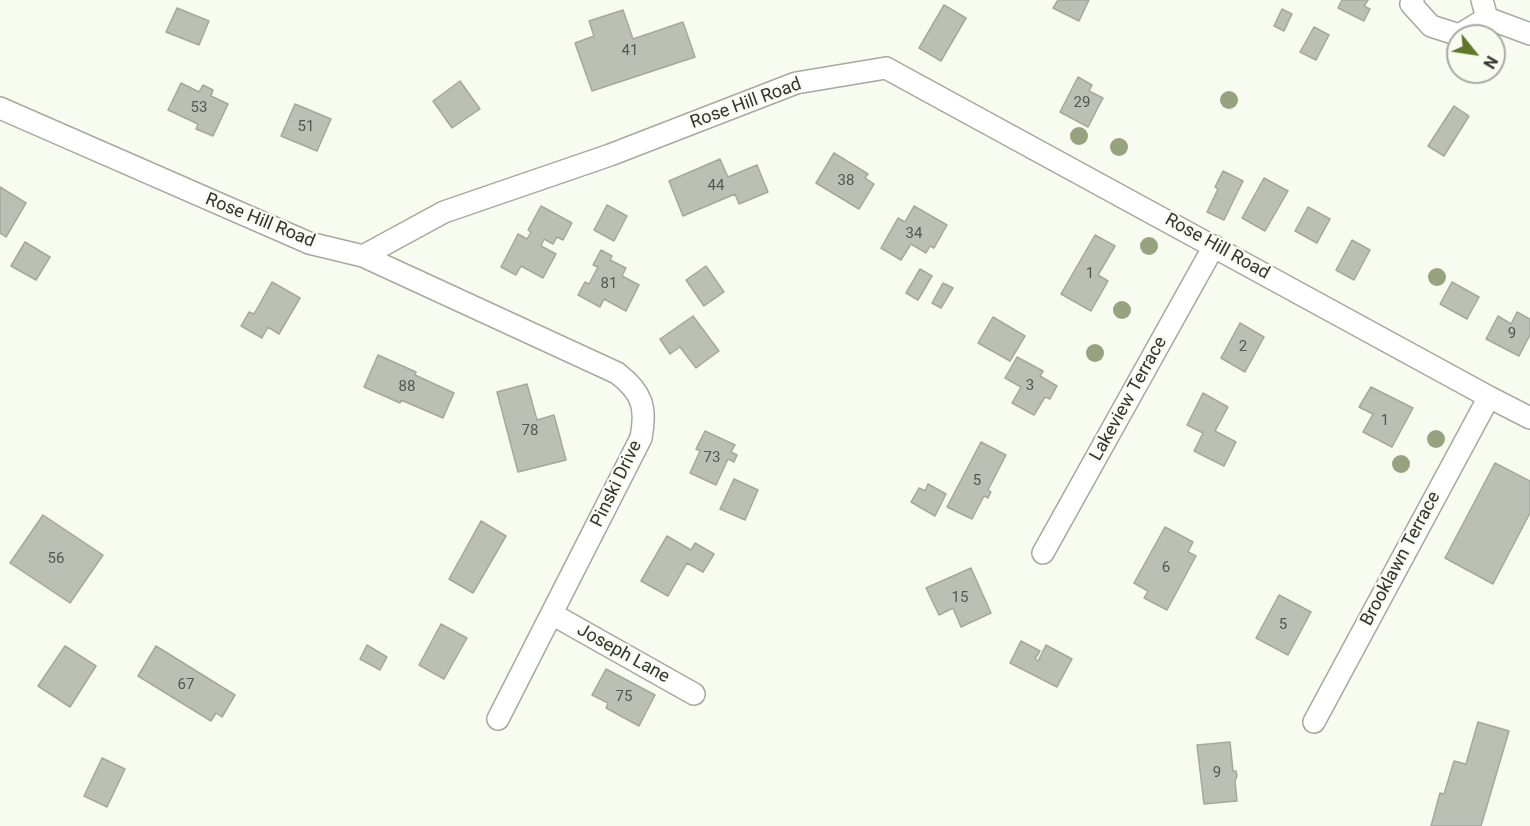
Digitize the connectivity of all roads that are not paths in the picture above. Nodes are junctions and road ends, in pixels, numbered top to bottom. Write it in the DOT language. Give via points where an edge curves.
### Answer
graph roads {
  1 [pos="1413,0"];
  2 [pos="1485,9"];
  3 [pos="1530,34"];
  4 [pos="0,108"];
  5 [pos="1214,246"];
  6 [pos="363,256"];
  7 [pos="1489,397"];
  8 [pos="1530,418"];
  9 [pos="1043,553"];
  10 [pos="552,614"];
  11 [pos="694,694"];
  12 [pos="498,719"];
  13 [pos="1314,722"];
  1 -- 2 [label="street" via="1411,4 1431,26 1459,35"];
  2 -- 3 [label="street"];
  4 -- 6 [label="street, Rose Hill Road" via="309,243"];
  5 -- 6 [label="street, Rose Hill Road" via="886,68 796,83 610,155 444,212"];
  5 -- 7 [label="street, Rose Hill Road"];
  5 -- 9 [label="street, Lakeview Terrace"];
  6 -- 10 [label="street, Pinski Drive" via="616,373 638,394 643,405 641,438"];
  7 -- 8 [label="street, Rose Hill Road"];
  7 -- 13 [label="street, Brooklawn Terrace"];
  10 -- 11 [label="street, Joseph Lane"];
  10 -- 12 [label="street, Pinski Drive"];
}
